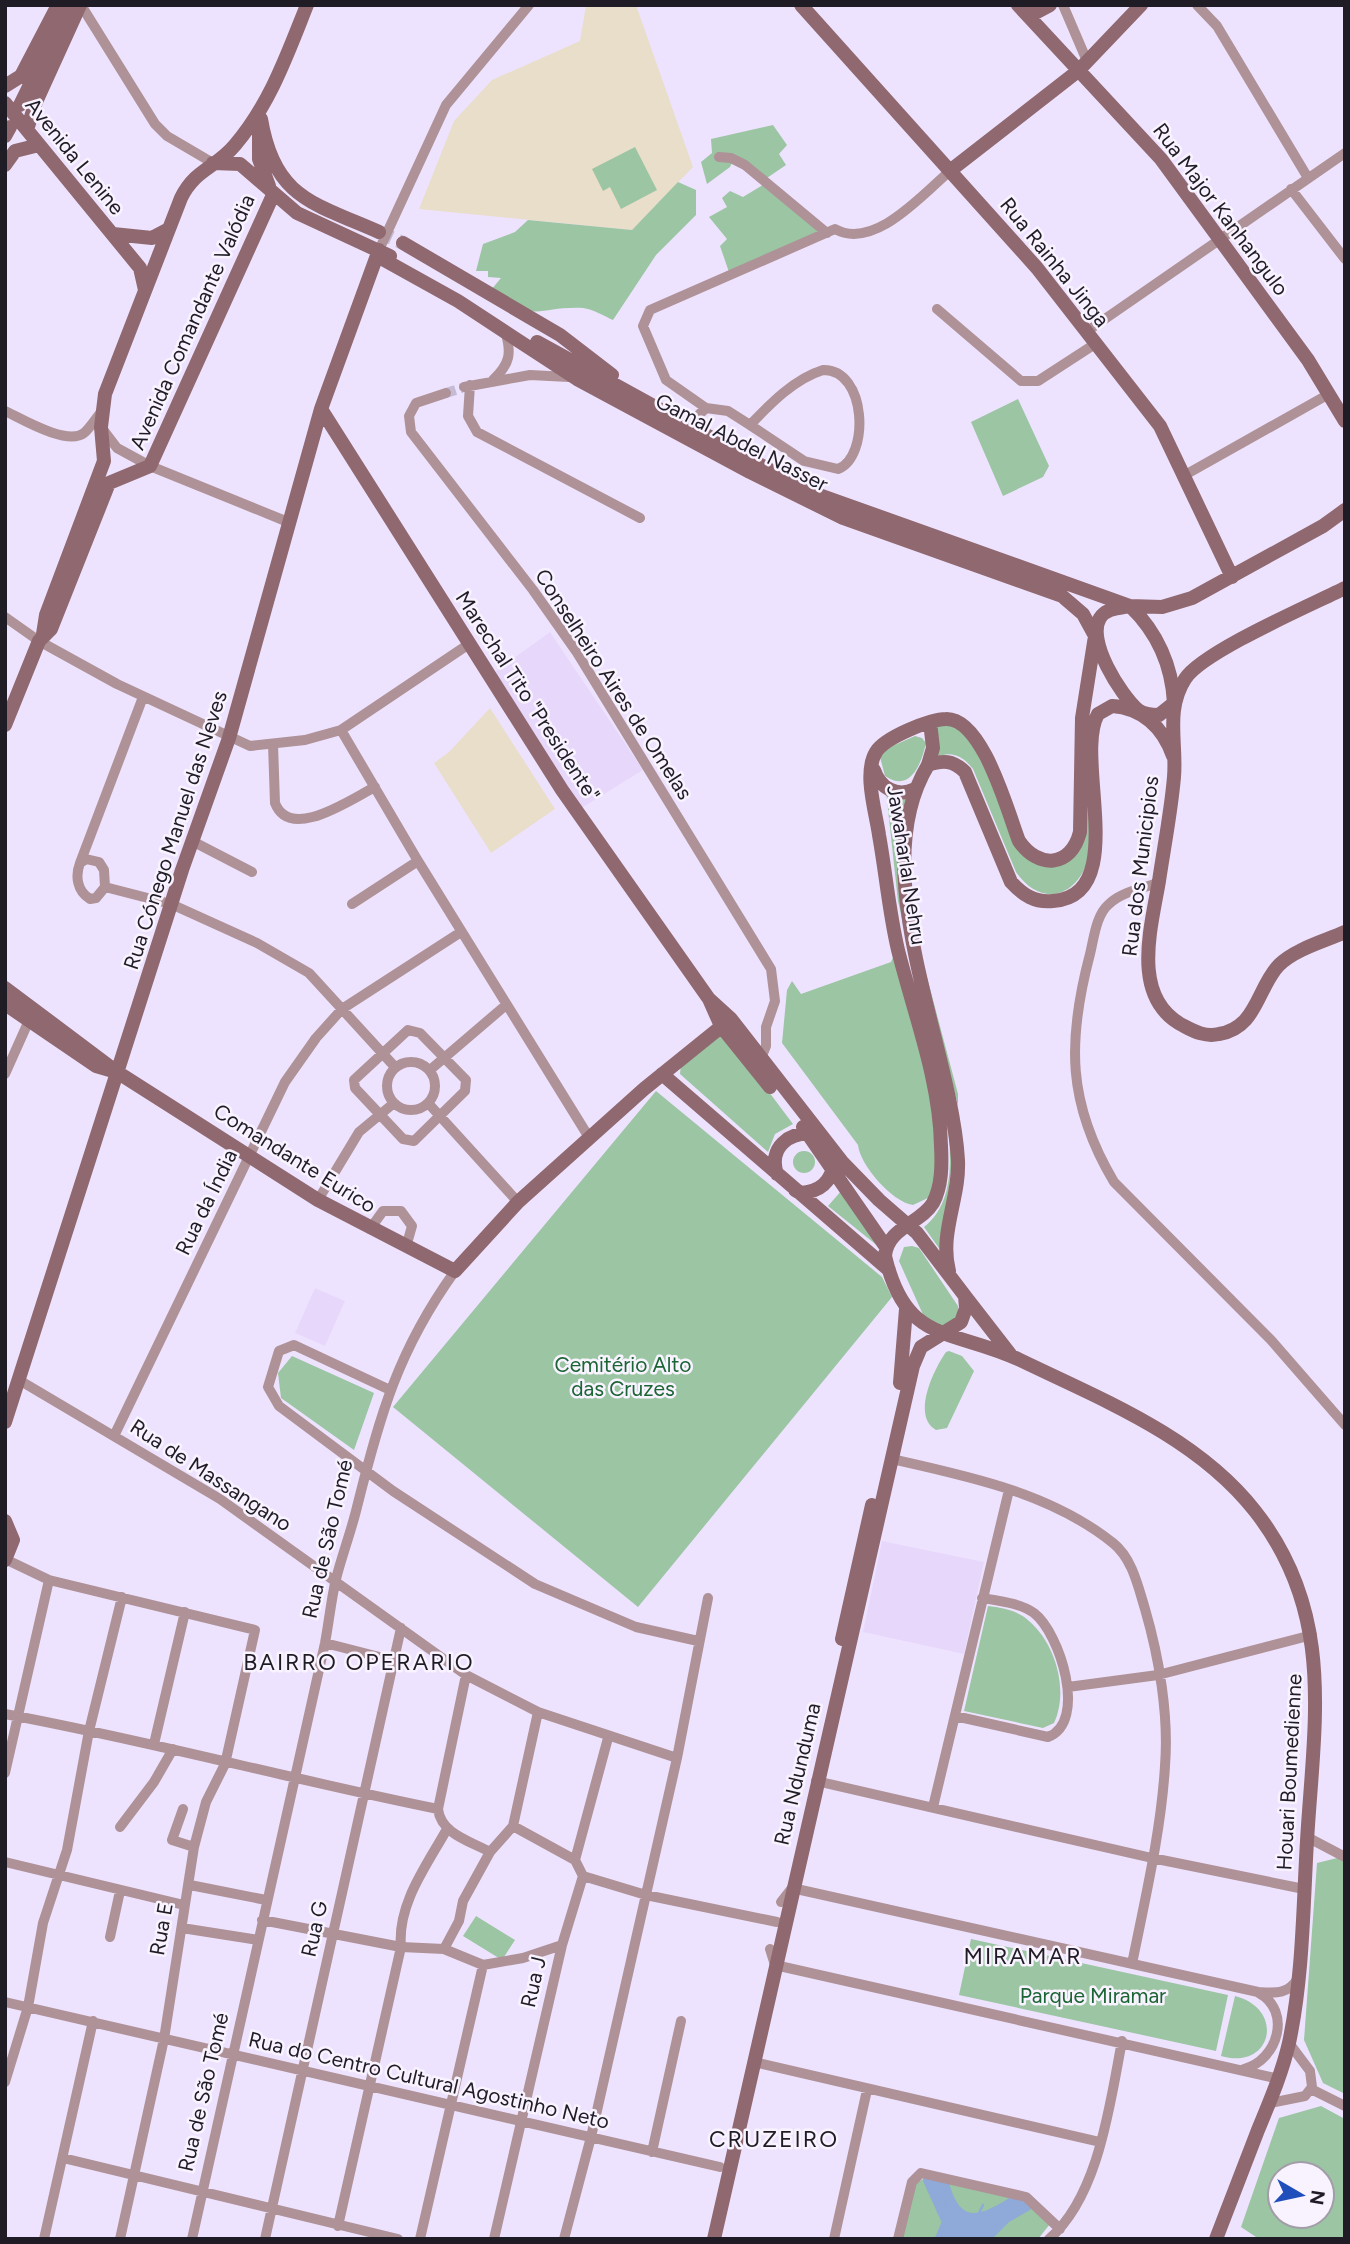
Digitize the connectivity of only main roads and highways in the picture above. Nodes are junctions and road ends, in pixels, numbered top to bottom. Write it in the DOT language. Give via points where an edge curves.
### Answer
graph roads {
  1 [pos="58,5"];
  2 [pos="69,5"];
  3 [pos="81,5"];
  4 [pos="800,5"];
  5 [pos="1050,5"];
  6 [pos="1141,5"];
  7 [pos="305,6"];
  8 [pos="1021,8"];
  9 [pos="1082,66"];
  10 [pos="5,86"];
  11 [pos="266,104"];
  12 [pos="12,106"];
  13 [pos="261,119"];
  14 [pos="16,129"];
  15 [pos="39,145"];
  16 [pos="213,163"];
  17 [pos="5,164"];
  18 [pos="951,170"];
  19 [pos="272,193"];
  20 [pos="169,229"];
  21 [pos="379,232"];
  22 [pos="113,234"];
  23 [pos="403,243"];
  24 [pos="378,253"];
  25 [pos="145,290"];
  26 [pos="641,398"];
  27 [pos="321,409"];
  28 [pos="1345,421"];
  29 [pos="1345,510"];
  30 [pos="1222,558"];
  31 [pos="1231,577"];
  32 [pos="1061,582"];
  33 [pos="1345,588"];
  34 [pos="1130,606"];
  35 [pos="1095,636"];
  36 [pos="41,638"];
  37 [pos="1174,703"];
  38 [pos="1139,711"];
  39 [pos="929,722"];
  40 [pos="5,725"];
  41 [pos="1173,756"];
  42 [pos="872,765"];
  43 [pos="928,765"];
  44 [pos="915,789"];
  45 [pos="1345,932"];
  46 [pos="5,988"];
  47 [pos="5,1004"];
  48 [pos="32,1015"];
  49 [pos="726,1022"];
  50 [pos="117,1072"];
  51 [pos="662,1074"];
  52 [pos="815,1135"];
  53 [pos="834,1151"];
  54 [pos="833,1168"];
  55 [pos="776,1174"];
  56 [pos="794,1189"];
  57 [pos="907,1223"];
  58 [pos="886,1247"];
  59 [pos="890,1271"];
  60 [pos="455,1272"];
  61 [pos="949,1272"];
  62 [pos="965,1296"];
  63 [pos="906,1308"];
  64 [pos="945,1332"];
  65 [pos="1014,1358"];
  66 [pos="5,1422"];
  67 [pos="6,1524"];
  68 [pos="5,1560"];
  69 [pos="704,2239"];
  70 [pos="713,2239"];
  71 [pos="1216,2239"];
  1 -- 10 [label="main road" via="20,76"];
  2 -- 12 [label="main road"];
  3 -- 14 [label="main road" via="35,104"];
  4 -- 18 [label="main road, Rua Rainha Jinga"];
  5 -- 8 [label="main road" via="1035,13"];
  6 -- 9 [label="main road"];
  7 -- 11 [label="main road"];
  8 -- 9 [label="main road, Rua Major Kanhangulo"];
  9 -- 18 [label="main road"];
  9 -- 28 [label="main road, Rua Major Kanhangulo" via="1161,159"];
  11 -- 13 [label="main road"];
  11 -- 16 [label="main road, Avenida Comandante Valódia" via="232,149"];
  12 -- 14 [label="main road, Avenida Lenine"];
  13 -- 19 [label="main road" via="258,151"];
  13 -- 21 [label="main road" via="268,153 290,188"];
  14 -- 15 [label="main road, Avenida Lenine"];
  15 -- 17 [label="main road" via="15,151"];
  15 -- 22 [label="main road, Avenida Lenine"];
  16 -- 19 [label="main road, Gamal Abdel Nasser" via="240,164"];
  16 -- 20 [label="main road, Avenida Comandante Valódia" via="194,176"];
  18 -- 30 [label="main road, Rua Rainha Jinga" via="1037,268 1160,426"];
  19 -- 24 [label="main road, Gamal Abdel Nasser" via="297,213"];
  19 -- 36 [label="main road, Avenida Comandante Valódia" via="150,466 109,483 51,629"];
  20 -- 22 [label="main road, Avenida Lenine" via="152,238"];
  20 -- 25 [label="main road, Avenida Comandante Valódia"];
  22 -- 25 [label="main road, Avenida Lenine" via="140,268"];
  23 -- 26 [label="main road, Gamal Abdel Nasser" via="560,335"];
  24 -- 26 [label="main road, Gamal Abdel Nasser"];
  24 -- 27 [label="main road, Rua Cónego Manuel das Neves"];
  24 -- 35 [label="main road, Gamal Abdel Nasser" via="577,379 843,518 1062,596 1083,614"];
  25 -- 36 [label="main road, Avenida Comandante Valódia" via="105,394 100,427 104,461"];
  26 -- 32 [label="main road, Gamal Abdel Nasser" via="808,491"];
  27 -- 49 [label="main road, Marechal Tito \"Presidente\"" via="562,790"];
  27 -- 50 [label="main road, Rua Cónego Manuel das Neves" via="229,738"];
  29 -- 31 [label="main road"];
  30 -- 31 [label="main road, Rua Rainha Jinga"];
  30 -- 32 [label="main road" via="1216,579 1157,602"];
  31 -- 34 [label="main road" via="1174,604"];
  32 -- 34 [label="main road, Gamal Abdel Nasser"];
  33 -- 37 [label="main road" via="1210,656 1186,677"];
  34 -- 35 [label="main road" via="1107,611"];
  34 -- 37 [label="main road, Rua dos Municipios" via="1162,650"];
  35 -- 38 [label="main road, Gamal Abdel Nasser" via="1110,673"];
  35 -- 39 [label="main road" via="1082,718 1080,832 1075,847 1063,858 1048,861 1026,851 994,772 967,729 948,718"];
  36 -- 40 [label="main road, Avenida Comandante Valódia"];
  37 -- 38 [label="main road" via="1159,715"];
  37 -- 41 [label="main road, Rua dos Municipios"];
  38 -- 41 [label="main road, Gamal Abdel Nasser" via="1160,730"];
  38 -- 43 [label="main road, Jawaharlal Nehru" via="1112,706 1095,720 1091,871 1075,895 1064,900 1034,900 1021,893 1005,872 965,772 952,762"];
  39 -- 42 [label="main road, Jawaharlal Nehru" via="885,741"];
  39 -- 43 [label="main road" via="933,748"];
  41 -- 45 [label="main road, Rua dos Municipios" via="1147,962 1155,995 1172,1018 1199,1033 1222,1034 1252,1014 1279,965"];
  42 -- 44 [label="main road" via="876,777 890,790"];
  42 -- 57 [label="main road, Jawaharlal Nehru" via="890,912 934,1090 941,1143 939,1187 932,1204"];
  43 -- 44 [label="main road, Jawaharlal Nehru"];
  44 -- 61 [label="main road, Jawaharlal Nehru" via="905,846 905,888 916,959 955,1130 958,1164 945,1239"];
  46 -- 48 [label="main road, Comandante Eurico"];
  47 -- 48 [label="main road, Comandante Eurico"];
  48 -- 50 [label="main road, Comandante Eurico"];
  49 -- 51 [label="main road, Rua de São Tomé"];
  49 -- 52 [label="main road, Marechal Tito \"Presidente\""];
  50 -- 60 [label="main road, Comandante Eurico" via="318,1200"];
  50 -- 66 [label="main road, Rua Cónego Manuel das Neves"];
  51 -- 55 [label="main road"];
  51 -- 60 [label="main road, Rua de São Tomé" via="518,1202"];
  52 -- 53 [label="main road, Marechal Tito \"Presidente\""];
  52 -- 54 [label="main road, Marechal Tito \"Presidente\""];
  52 -- 55 [label="main road" via="789,1137 782,1143 774,1160"];
  53 -- 54 [label="main road"];
  53 -- 57 [label="main road, Marechal Tito \"Presidente\""];
  54 -- 56 [label="main road" via="818,1189 800,1193"];
  54 -- 58 [label="main road, Marechal Tito \"Presidente\""];
  55 -- 56 [label="main road"];
  56 -- 59 [label="main road"];
  57 -- 58 [label="main road, Jawaharlal Nehru"];
  57 -- 61 [label="main road, Marechal Tito \"Presidente\""];
  58 -- 59 [label="main road"];
  59 -- 63 [label="main road"];
  61 -- 62 [label="main road, Marechal Tito \"Presidente\""];
  62 -- 64 [label="main road, Rua Ndunduma" via="963,1318"];
  62 -- 65 [label="main road, Marechal Tito \"Presidente\""];
  63 -- 64 [label="main road" via="930,1329"];
  63 -- 69 [label="main road, Rua Ndunduma" via="904,1355"];
  64 -- 65 [label="main road"];
  64 -- 70 [label="main road, Rua Ndunduma" via="918,1353"];
  65 -- 71 [label="main road, Houari Boumedienne" via="1158,1430 1229,1482 1284,1553 1312,1635 1316,1704 1299,1974 1289,2043"];
  67 -- 68 [label="main road" via="13,1540"];
}
